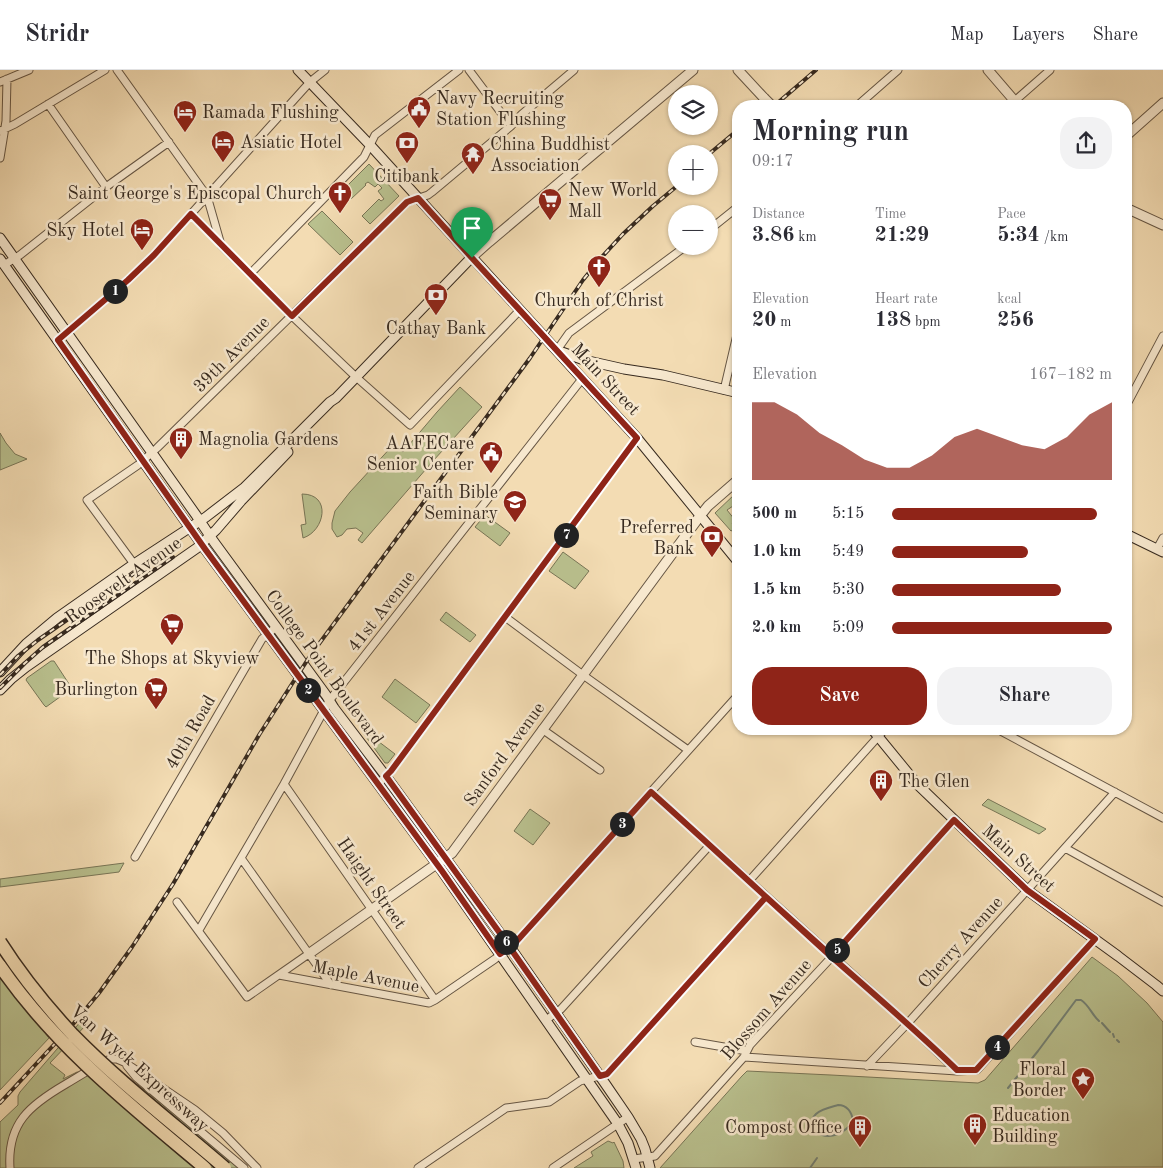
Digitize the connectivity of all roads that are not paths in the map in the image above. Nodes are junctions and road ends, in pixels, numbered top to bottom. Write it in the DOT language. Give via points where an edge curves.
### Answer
graph roads {
  1 [pos="30,70"];
  2 [pos="105,70"];
  3 [pos="117,70"];
  4 [pos="298,70"];
  5 [pos="325,70"];
  6 [pos="459,70"];
  7 [pos="469,70"];
  8 [pos="574,70"];
  9 [pos="693,70"];
  10 [pos="738,70"];
  11 [pos="898,70"];
  12 [pos="988,70"];
  13 [pos="1050,70"];
  14 [pos="4,80"];
  15 [pos="310,82"];
  16 [pos="766,100"];
  17 [pos="864,100"];
  18 [pos="1011,100"];
  19 [pos="1018,100"];
  20 [pos="48,104"];
  21 [pos="1163,104"];
  22 [pos="511,126"];
  23 [pos="2,130"];
  24 [pos="1132,131"];
  25 [pos="169,142"];
  26 [pos="370,146"];
  27 [pos="0,158"];
  28 [pos="106,187"];
  29 [pos="207,196"];
  30 [pos="418,198"];
  31 [pos="1132,211"];
  32 [pos="732,212"];
  33 [pos="191,214"];
  34 [pos="718,223"];
  35 [pos="1163,225"];
  36 [pos="0,238"];
  37 [pos="221,245"];
  38 [pos="674,255"];
  39 [pos="14,258"];
  40 [pos="472,258"];
  41 [pos="2,262"];
  42 [pos="250,273"];
  43 [pos="520,310"];
  44 [pos="292,316"];
  45 [pos="67,333"];
  46 [pos="1163,336"];
  47 [pos="58,340"];
  48 [pos="557,350"];
  49 [pos="732,356"];
  50 [pos="356,377"];
  51 [pos="582,379"];
  52 [pos="1132,388"];
  53 [pos="1135,389"];
  54 [pos="724,390"];
  55 [pos="732,392"];
  56 [pos="1132,395"];
  57 [pos="336,398"];
  58 [pos="637,438"];
  59 [pos="152,453"];
  60 [pos="143,461"];
  61 [pos="732,485"];
  62 [pos="700,516"];
  63 [pos="200,521"];
  64 [pos="190,527"];
  65 [pos="210,536"];
  66 [pos="1132,537"];
  67 [pos="1163,538"];
  68 [pos="202,544"];
  69 [pos="1160,551"];
  70 [pos="732,555"];
  71 [pos="134,564"];
  72 [pos="506,617"];
  73 [pos="276,627"];
  74 [pos="268,634"];
  75 [pos="24,645"];
  76 [pos="37,658"];
  77 [pos="0,672"];
  78 [pos="583,675"];
  79 [pos="0,690"];
  80 [pos="330,701"];
  81 [pos="732,702"];
  82 [pos="324,711"];
  83 [pos="542,729"];
  84 [pos="1008,735"];
  85 [pos="878,736"];
  86 [pos="688,750"];
  87 [pos="600,770"];
  88 [pos="386,776"];
  89 [pos="284,784"];
  90 [pos="378,784"];
  91 [pos="651,792"];
  92 [pos="1115,792"];
  93 [pos="1163,818"];
  94 [pos="954,820"];
  95 [pos="710,845"];
  96 [pos="1065,848"];
  97 [pos="135,857"];
  98 [pos="241,858"];
  99 [pos="446,858"];
  100 [pos="437,865"];
  101 [pos="748,881"];
  102 [pos="1027,890"];
  103 [pos="766,897"];
  104 [pos="178,902"];
  105 [pos="1163,902"];
  106 [pos="372,910"];
  107 [pos="199,930"];
  108 [pos="1095,939"];
  109 [pos="0,942"];
  110 [pos="510,947"];
  111 [pos="310,953"];
  112 [pos="500,954"];
  113 [pos="832,956"];
  114 [pos="0,966"];
  115 [pos="279,975"];
  116 [pos="331,985"];
  117 [pos="1163,991"];
  118 [pos="435,1000"];
  119 [pos="556,1012"];
  120 [pos="546,1020"];
  121 [pos="907,1024"];
  122 [pos="695,1042"];
  123 [pos="746,1054"];
  124 [pos="121,1060"];
  125 [pos="867,1066"];
  126 [pos="957,1070"];
  127 [pos="600,1076"];
  128 [pos="587,1079"];
  129 [pos="628,1117"];
  130 [pos="618,1124"];
  131 [pos="648,1157"];
  132 [pos="635,1164"];
  133 [pos="10,1168"];
  134 [pos="205,1168"];
  135 [pos="225,1168"];
  136 [pos="244,1168"];
  137 [pos="256,1168"];
  138 [pos="418,1168"];
  139 [pos="553,1168"];
  140 [pos="650,1168"];
  1 -- 14 [label="street"];
  2 -- 20 [label="street"];
  3 -- 25 [label="street"];
  4 -- 15 [label="main road, Main Street"];
  5 -- 15 [label="street"];
  6 -- 26 [label="street" via="375,135"];
  7 -- 22 [label="street"];
  8 -- 22 [label="street, 39th Avenue"];
  9 -- 40 [label="main road, Roosevelt Avenue"];
  10 -- 16 [label="main road, bridge"];
  11 -- 17 [label="street"];
  12 -- 18 [label="main road"];
  13 -- 19 [label="street"];
  14 -- 23 [label="street"];
  15 -- 26 [label="main road, Main Street"];
  15 -- 29 [label="street"];
  20 -- 23 [label="street"];
  20 -- 28 [label="street"];
  21 -- 24 [label="main road"];
  22 -- 30 [label="street, 39th Avenue" via="432,192"];
  23 -- 27 [label="street"];
  25 -- 28 [label="street"];
  25 -- 29 [label="street"];
  26 -- 30 [label="main road, Main Street"];
  26 -- 42 [label="street" via="364,157"];
  28 -- 39 [label="street"];
  29 -- 33 [label="street"];
  29 -- 37 [label="street"];
  30 -- 40 [label="main road, Main Street"];
  30 -- 44 [label="street, 39th Avenue" via="407,202"];
  31 -- 35 [label="main road"];
  32 -- 34 [label="street"];
  33 -- 37 [label="street"];
  33 -- 45 [label="street" via="128,280"];
  36 -- 39 [label="main road, College Point Boulevard"];
  37 -- 42 [label="street"];
  38 -- 48 [label="street" via="569,333"];
  39 -- 41 [label="street"];
  39 -- 45 [label="main road, College Point Boulevard"];
  40 -- 43 [label="main road, Main Street"];
  40 -- 50 [label="main road, Roosevelt Avenue"];
  41 -- 47 [label="main road, College Point Boulevard"];
  42 -- 44 [label="street"];
  43 -- 48 [label="main road, Main Street"];
  43 -- 50 [label="street" via="410,425"];
  44 -- 50 [label="street"];
  44 -- 59 [label="street, 39th Avenue"];
  45 -- 47 [label="street"];
  45 -- 59 [label="main road, College Point Boulevard"];
  46 -- 53 [label="street"];
  47 -- 60 [label="main road, College Point Boulevard"];
  48 -- 51 [label="main road, Main Street"];
  48 -- 54 [label="main road" via="584,360"];
  49 -- 54 [label="street"];
  50 -- 57 [label="main road, Roosevelt Avenue"];
  51 -- 58 [label="main road, Main Street"];
  51 -- 80 [label="street, 41st Avenue"];
  52 -- 53 [label="street"];
  53 -- 56 [label="street"];
  54 -- 55 [label="main road"];
  57 -- 63 [label="main road, Roosevelt Avenue" via="245,487"];
  57 -- 65 [label="main road, Roosevelt Avenue"];
  58 -- 62 [label="main road, Main Street"];
  58 -- 72 [label="street"];
  59 -- 60 [label="street, 39th Avenue"];
  59 -- 63 [label="main road, College Point Boulevard"];
  60 -- 64 [label="main road, College Point Boulevard"];
  60 -- 71 [label="street, 39th Avenue" via="87,500"];
  61 -- 62 [label="main road, Sanford Avenue"];
  62 -- 70 [label="main road, Main Street"];
  62 -- 78 [label="main road, Sanford Avenue"];
  63 -- 64 [label="main road, Roosevelt Avenue"];
  63 -- 65 [label="main road, College Point Boulevard"];
  64 -- 68 [label="main road, College Point Boulevard"];
  64 -- 71 [label="main road, Roosevelt Avenue"];
  65 -- 68 [label="main road, Roosevelt Avenue"];
  65 -- 73 [label="main road, College Point Boulevard"];
  66 -- 69 [label="main road"];
  67 -- 69 [label="street"];
  68 -- 74 [label="main road, College Point Boulevard"];
  68 -- 76 [label="main road, Roosevelt Avenue"];
  71 -- 75 [label="main road, Roosevelt Avenue"];
  72 -- 78 [label="street"];
  72 -- 88 [label="street"];
  73 -- 74 [label="street, 40th Road"];
  73 -- 80 [label="main road, College Point Boulevard"];
  74 -- 82 [label="main road, College Point Boulevard"];
  74 -- 97 [label="street, 40th Road" via="262,639"];
  75 -- 76 [label="main road"];
  75 -- 77 [label="main road, Roosevelt Avenue"];
  76 -- 79 [label="main road, Roosevelt Avenue"];
  78 -- 83 [label="main road, Sanford Avenue"];
  78 -- 86 [label="street"];
  80 -- 82 [label="street, 41st Avenue"];
  80 -- 88 [label="main road, College Point Boulevard"];
  81 -- 86 [label="street, Maple Avenue"];
  82 -- 89 [label="street, 41st Avenue"];
  82 -- 90 [label="main road, College Point Boulevard"];
  83 -- 87 [label="street"];
  83 -- 99 [label="main road, Sanford Avenue"];
  84 -- 92 [label="street"];
  85 -- 94 [label="main road, Main Street" via="917,784"];
  85 -- 101 [label="street"];
  86 -- 91 [label="street, Maple Avenue"];
  88 -- 90 [label="street"];
  88 -- 99 [label="main road, College Point Boulevard"];
  89 -- 98 [label="street, 41st Avenue"];
  89 -- 106 [label="street, Haight Street"];
  90 -- 100 [label="main road, College Point Boulevard"];
  91 -- 95 [label="street"];
  91 -- 110 [label="street, Maple Avenue"];
  92 -- 93 [label="street"];
  92 -- 96 [label="street, Cherry Avenue"];
  94 -- 102 [label="main road, Main Street"];
  94 -- 113 [label="street, Blossom Avenue"];
  95 -- 101 [label="street"];
  95 -- 119 [label="street"];
  96 -- 102 [label="street, Cherry Avenue"];
  96 -- 105 [label="street"];
  98 -- 107 [label="street, 41st Avenue"];
  98 -- 111 [label="street"];
  99 -- 100 [label="main road, Sanford Avenue"];
  99 -- 110 [label="main road, College Point Boulevard"];
  100 -- 106 [label="main road, Sanford Avenue"];
  100 -- 112 [label="main road, College Point Boulevard"];
  101 -- 103 [label="street"];
  102 -- 108 [label="main road, Main Street"];
  102 -- 121 [label="street, Cherry Avenue"];
  103 -- 113 [label="street"];
  103 -- 127 [label="street" via="607,1074"];
  104 -- 107 [label="street"];
  106 -- 111 [label="main road, Sanford Avenue"];
  106 -- 118 [label="street, Haight Street"];
  107 -- 115 [label="street, Sanford Avenue" via="247,997"];
  108 -- 117 [label="main road, Main Street"];
  108 -- 126 [label="street" via="976,1070"];
  109 -- 135 [label="highway, Van Wyck Expressway, bridge" via="27,981 72,1034"];
  110 -- 112 [label="street, Maple Avenue"];
  110 -- 119 [label="main road, College Point Boulevard"];
  111 -- 115 [label="street, Sanford Avenue"];
  111 -- 116 [label="street"];
  112 -- 118 [label="street, Maple Avenue"];
  112 -- 120 [label="main road, College Point Boulevard"];
  113 -- 121 [label="street"];
  113 -- 123 [label="street, Blossom Avenue" via="750,1045"];
  114 -- 134 [label="highway, Van Wyck Expressway, bridge" via="31,1007 84,1064"];
  115 -- 116 [label="street, Maple Avenue"];
  116 -- 118 [label="street, Maple Avenue" via="429,1003"];
  119 -- 120 [label="street"];
  119 -- 127 [label="main road, College Point Boulevard"];
  120 -- 128 [label="main road, College Point Boulevard"];
  121 -- 125 [label="street, Cherry Avenue"];
  121 -- 126 [label="street"];
  122 -- 123 [label="street"];
  123 -- 125 [label="street"];
  123 -- 131 [label="street, Blossom Avenue" via="655,1156"];
  124 -- 133 [label="street" via="110,1058 31,1108 21,1120 11,1142"];
  124 -- 136 [label="street" via="136,1077"];
  124 -- 137 [label="street" via="195,1110 223,1133"];
  125 -- 126 [label="street"];
  127 -- 128 [label="street"];
  127 -- 129 [label="main road, College Point Boulevard"];
  128 -- 130 [label="main road, College Point Boulevard"];
  128 -- 138 [label="street" via="550,1102 506,1108"];
  129 -- 130 [label="street"];
  129 -- 131 [label="main road, College Point Boulevard"];
  130 -- 132 [label="main road, College Point Boulevard"];
  130 -- 139 [label="street"];
  131 -- 132 [label="street, Blossom Avenue"];
  131 -- 140 [label="main road, College Point Boulevard"];
}
